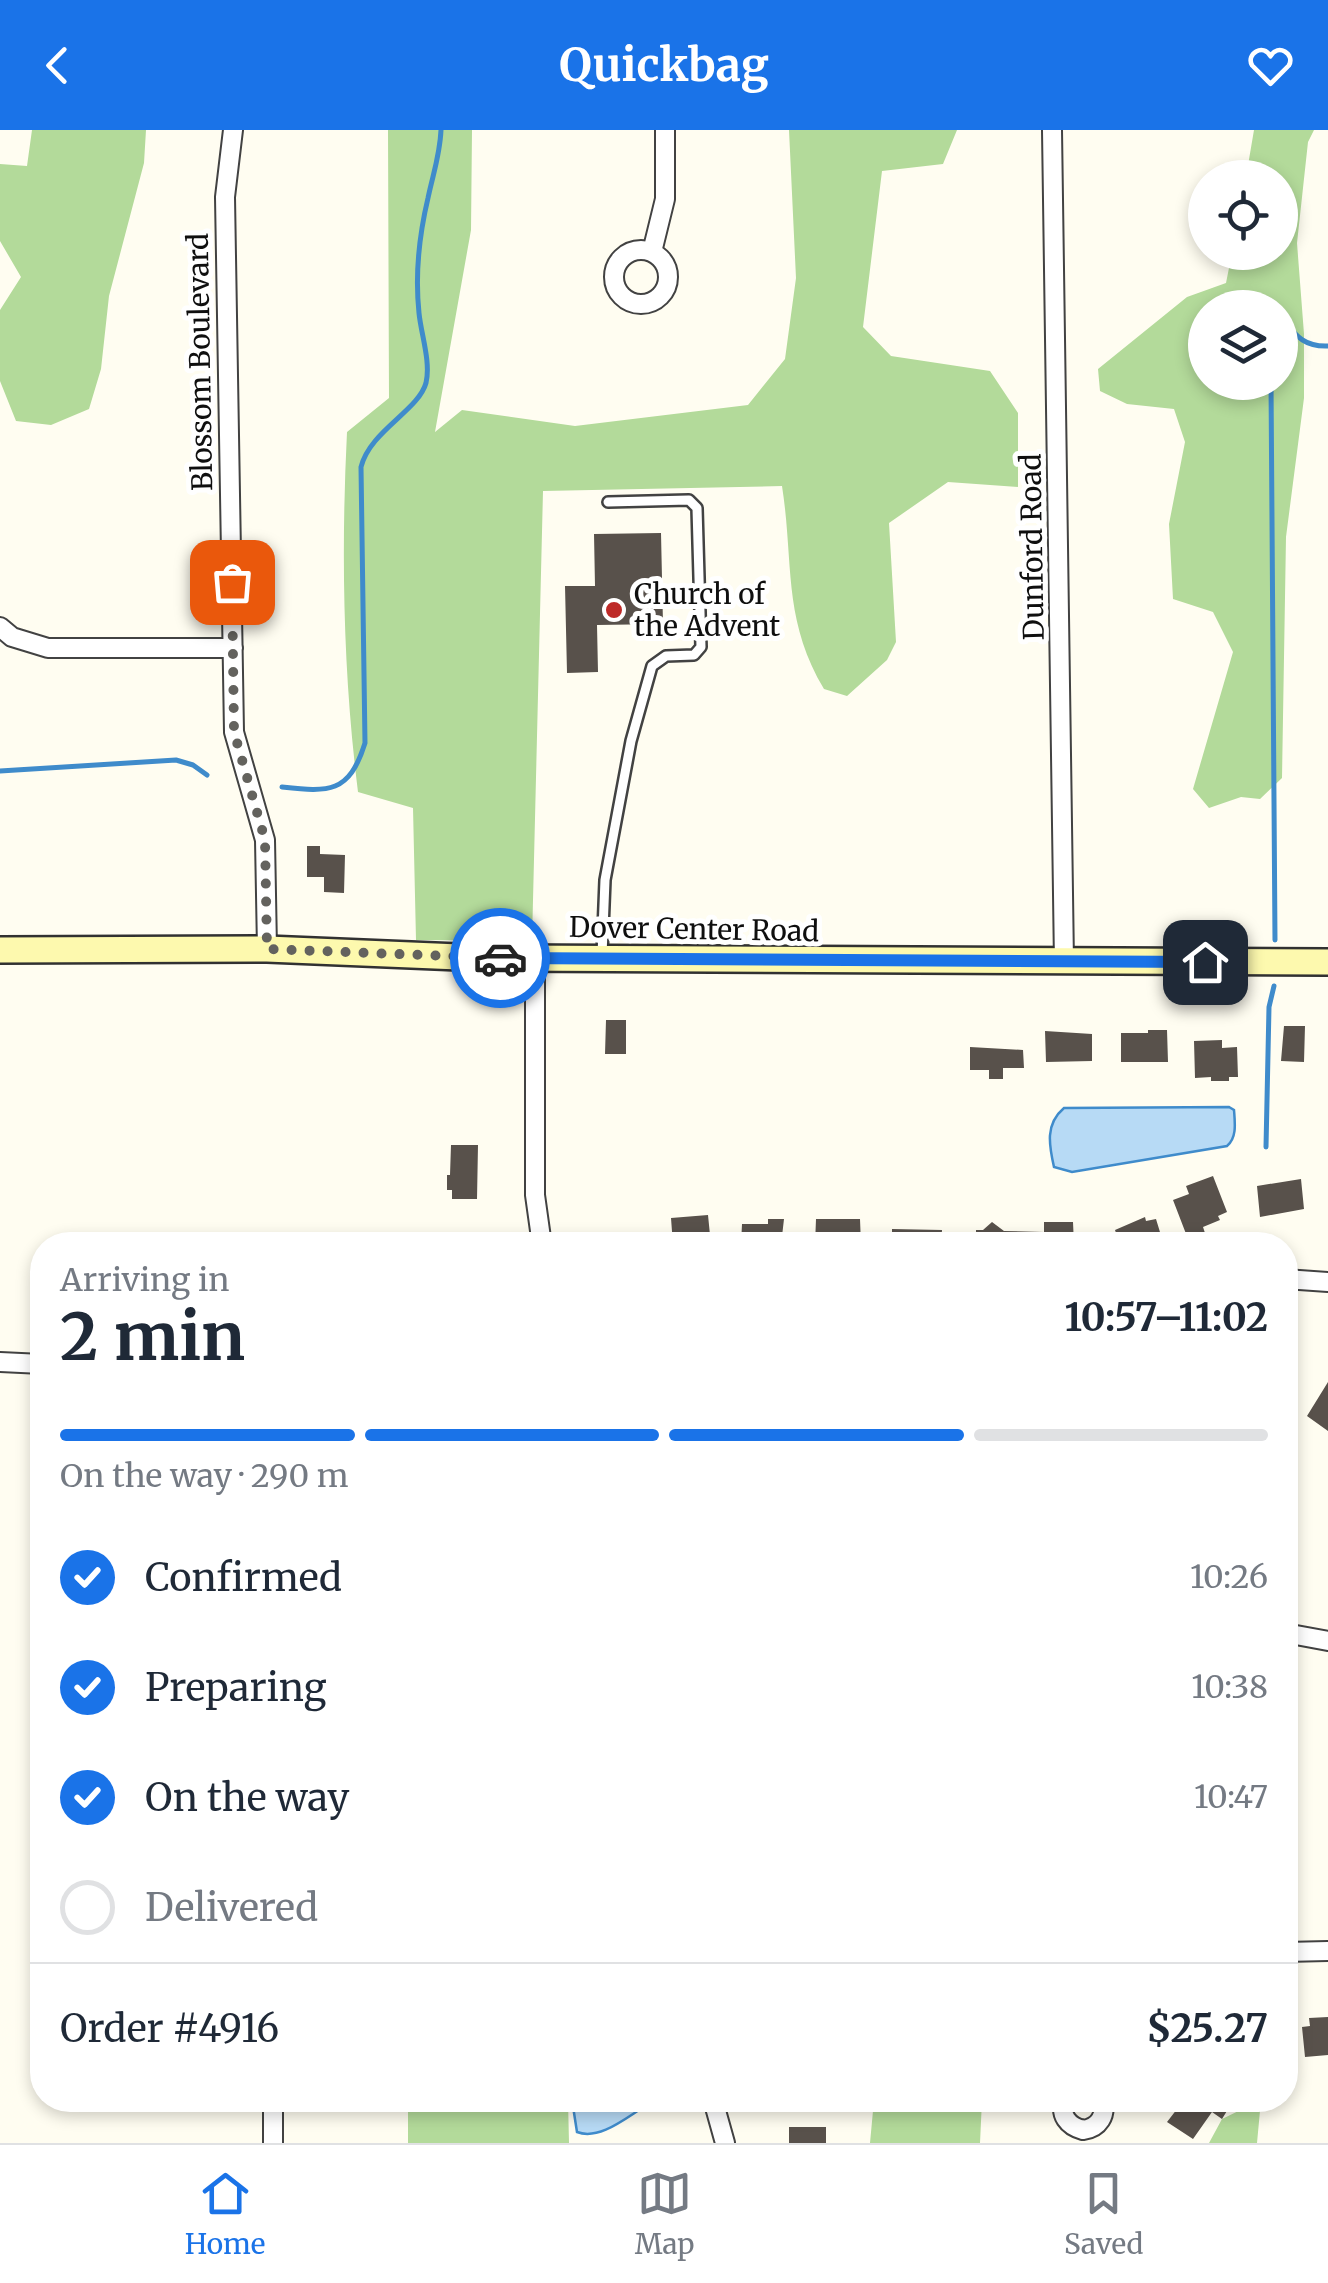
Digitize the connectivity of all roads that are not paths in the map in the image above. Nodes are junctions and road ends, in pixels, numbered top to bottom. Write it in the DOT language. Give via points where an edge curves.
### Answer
graph roads {
  1 [pos="233,130"];
  2 [pos="665,130"];
  3 [pos="1052,130"];
  4 [pos="652,252"];
  5 [pos="608,502"];
  6 [pos="0,628"];
  7 [pos="233,648"];
  8 [pos="267,949"];
  9 [pos="0,950"];
  10 [pos="535,957"];
  11 [pos="602,958"];
  12 [pos="1328,962"];
  13 [pos="1064,963"];
  14 [pos="540,1232"];
  15 [pos="1298,1280"];
  16 [pos="1328,1282"];
  17 [pos="0,1362"];
  18 [pos="30,1363"];
  19 [pos="1298,1635"];
  20 [pos="1328,1640"];
  21 [pos="1328,1951"];
  22 [pos="1298,1952"];
  23 [pos="273,2112"];
  24 [pos="716,2112"];
  25 [pos="1063,2112"];
  26 [pos="1103,2112"];
  27 [pos="273,2143"];
  28 [pos="725,2143"];
  1 -- 7 [label="street, Blossom Boulevard" via="225,198"];
  2 -- 4 [label="street" via="665,199"];
  3 -- 13 [label="street, Dunford Road"];
  5 -- 11 [label="lane" via="689,500 697,508 701,647 652,666 605,880"];
  6 -- 7 [label="street" via="48,648"];
  7 -- 8 [label="street, Blossom Boulevard" via="234,732 265,840"];
  8 -- 9 [label="street, Dover Center Road"];
  8 -- 10 [label="street, Dover Center Road"];
  10 -- 11 [label="street, Dover Center Road"];
  10 -- 14 [label="street" via="534,1195"];
  11 -- 13 [label="street, Dover Center Road"];
  12 -- 13 [label="street, Dover Center Road"];
  15 -- 16 [label="street"];
  17 -- 18 [label="street"];
  19 -- 20 [label="street"];
  21 -- 22 [label="street"];
  23 -- 27 [label="street"];
  24 -- 28 [label="street"];
  25 -- 26 [label="street" via="1083,2130 1098,2124"];
}
